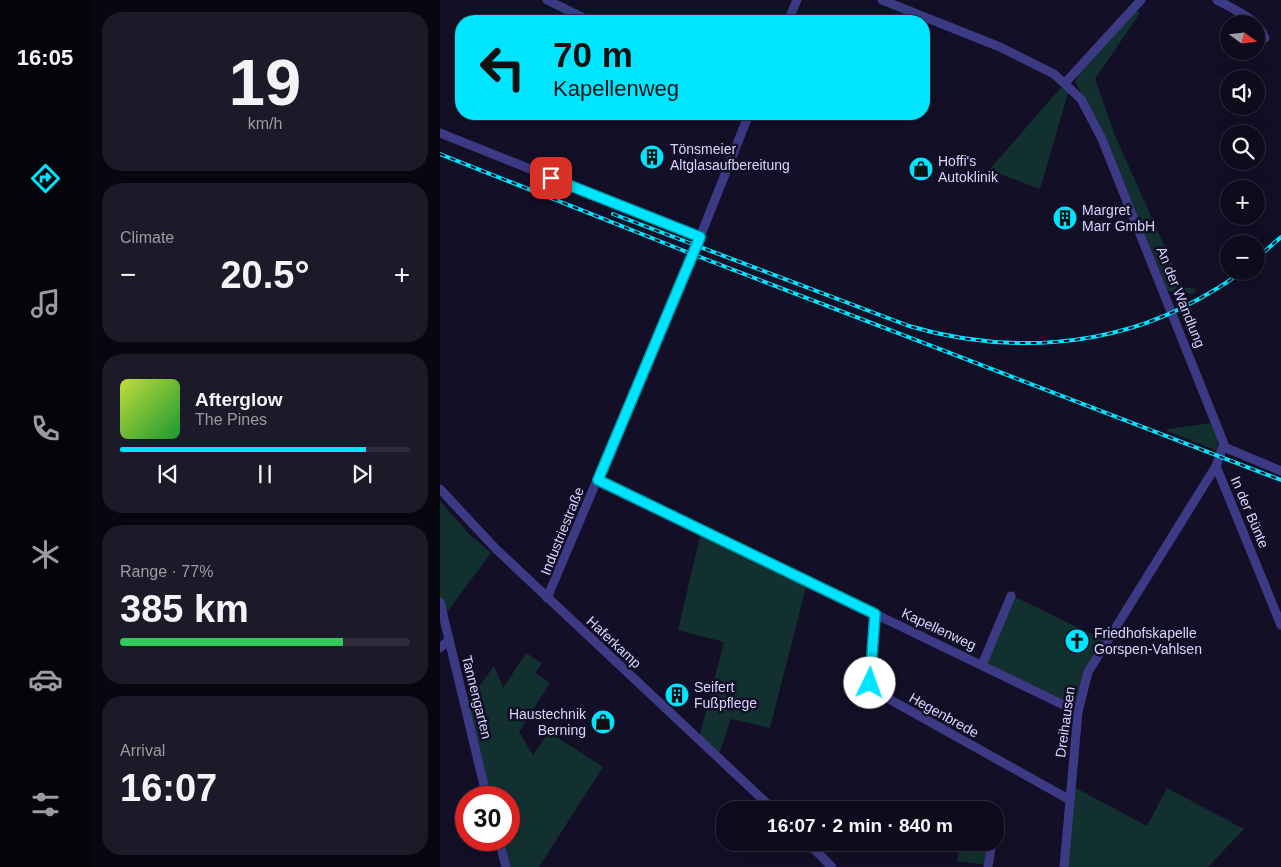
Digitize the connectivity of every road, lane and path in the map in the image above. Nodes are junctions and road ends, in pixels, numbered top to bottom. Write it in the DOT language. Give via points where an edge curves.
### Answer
graph roads {
  1 [pos="547,0"];
  2 [pos="797,0"];
  3 [pos="882,0"];
  4 [pos="1141,0"];
  5 [pos="1217,0"];
  6 [pos="578,15"];
  7 [pos="791,15"];
  8 [pos="919,15"];
  9 [pos="1242,15"];
  10 [pos="930,20"];
  11 [pos="1065,83"];
  12 [pos="747,120"];
  13 [pos="440,133"];
  14 [pos="700,237"];
  15 [pos="1224,447"];
  16 [pos="1216,466"];
  17 [pos="1281,471"];
  18 [pos="598,480"];
  19 [pos="440,489"];
  20 [pos="1011,596"];
  21 [pos="547,598"];
  22 [pos="440,602"];
  23 [pos="875,614"];
  24 [pos="1281,625"];
  25 [pos="449,640"];
  26 [pos="440,648"];
  27 [pos="982,665"];
  28 [pos="1078,712"];
  29 [pos="484,786"];
  30 [pos="1070,800"];
  31 [pos="764,801"];
  32 [pos="502,851"];
  33 [pos="816,851"];
  34 [pos="991,851"];
  35 [pos="506,867"];
  36 [pos="832,867"];
  37 [pos="988,867"];
  38 [pos="1064,867"];
  1 -- 6 [label="street"];
  2 -- 7 [label="street"];
  3 -- 8 [label="street, An der Wandlung"];
  4 -- 11 [label="street"];
  5 -- 9 [label="street"];
  10 -- 11 [label="street, An der Wandlung" via="1019,56"];
  11 -- 15 [label="street, An der Wandlung" via="1081,99 1102,139"];
  12 -- 14 [label="street, Industriestraße"];
  13 -- 14 [label="street"];
  14 -- 18 [label="street, Industriestraße"];
  15 -- 16 [label="street"];
  15 -- 17 [label="street"];
  16 -- 24 [label="street, In der Bünte"];
  16 -- 28 [label="street, Dreihausen" via="1089,671"];
  18 -- 21 [label="street, Industriestraße"];
  18 -- 23 [label="street, Kapellenweg"];
  19 -- 21 [label="street, Haferkamp"];
  20 -- 27 [label="street"];
  21 -- 31 [label="street, Haferkamp"];
  22 -- 25 [label="street, Tannengarten"];
  23 -- 27 [label="street, Kapellenweg"];
  23 -- 30 [label="street, Hegenbrede" via="869,680 873,690"];
  25 -- 26 [label="street"];
  25 -- 29 [label="street, Tannengarten"];
  27 -- 28 [label="street, Kapellenweg"];
  28 -- 30 [label="street, Dreihausen"];
  30 -- 38 [label="street, Dreihausen"];
  32 -- 35 [label="street"];
  33 -- 36 [label="street"];
  34 -- 37 [label="street"];
}
